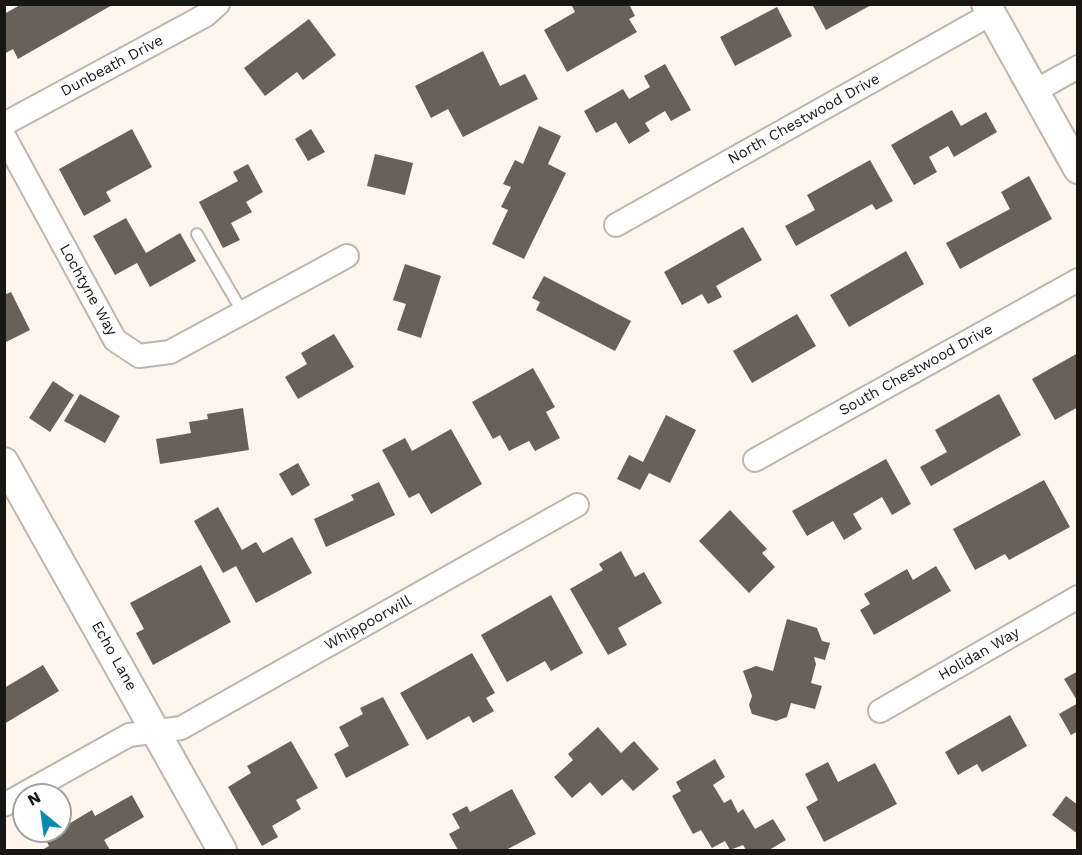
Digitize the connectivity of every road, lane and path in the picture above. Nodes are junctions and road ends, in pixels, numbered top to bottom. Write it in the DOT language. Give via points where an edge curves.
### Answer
graph roads {
  1 [pos="218,4"];
  2 [pos="988,9"];
  3 [pos="1077,67"];
  4 [pos="1035,91"];
  5 [pos="4,124"];
  6 [pos="4,136"];
  7 [pos="1077,169"];
  8 [pos="616,225"];
  9 [pos="197,234"];
  10 [pos="347,256"];
  11 [pos="1077,279"];
  12 [pos="243,313"];
  13 [pos="755,460"];
  14 [pos="4,462"];
  15 [pos="577,505"];
  16 [pos="1077,597"];
  17 [pos="880,711"];
  18 [pos="157,732"];
  19 [pos="4,805"];
  20 [pos="222,850"];
  1 -- 5 [label="street, Dunbeath Drive" via="206,15"];
  2 -- 4 [label="street"];
  2 -- 8 [label="street, North Chestwood Drive"];
  3 -- 4 [label="street"];
  4 -- 7 [label="street"];
  6 -- 12 [label="street, Lochtyne Way" via="115,340 139,356 170,352"];
  9 -- 12 [label="lane"];
  10 -- 12 [label="street, Lochtyne Way"];
  11 -- 13 [label="street, South Chestwood Drive"];
  14 -- 18 [label="street, Echo Lane"];
  15 -- 18 [label="street, Whippoorwill" via="181,728"];
  16 -- 17 [label="street, Holidan Way"];
  18 -- 19 [label="street, Whippoorwill" via="129,735"];
  18 -- 20 [label="street, Echo Lane"];
}
